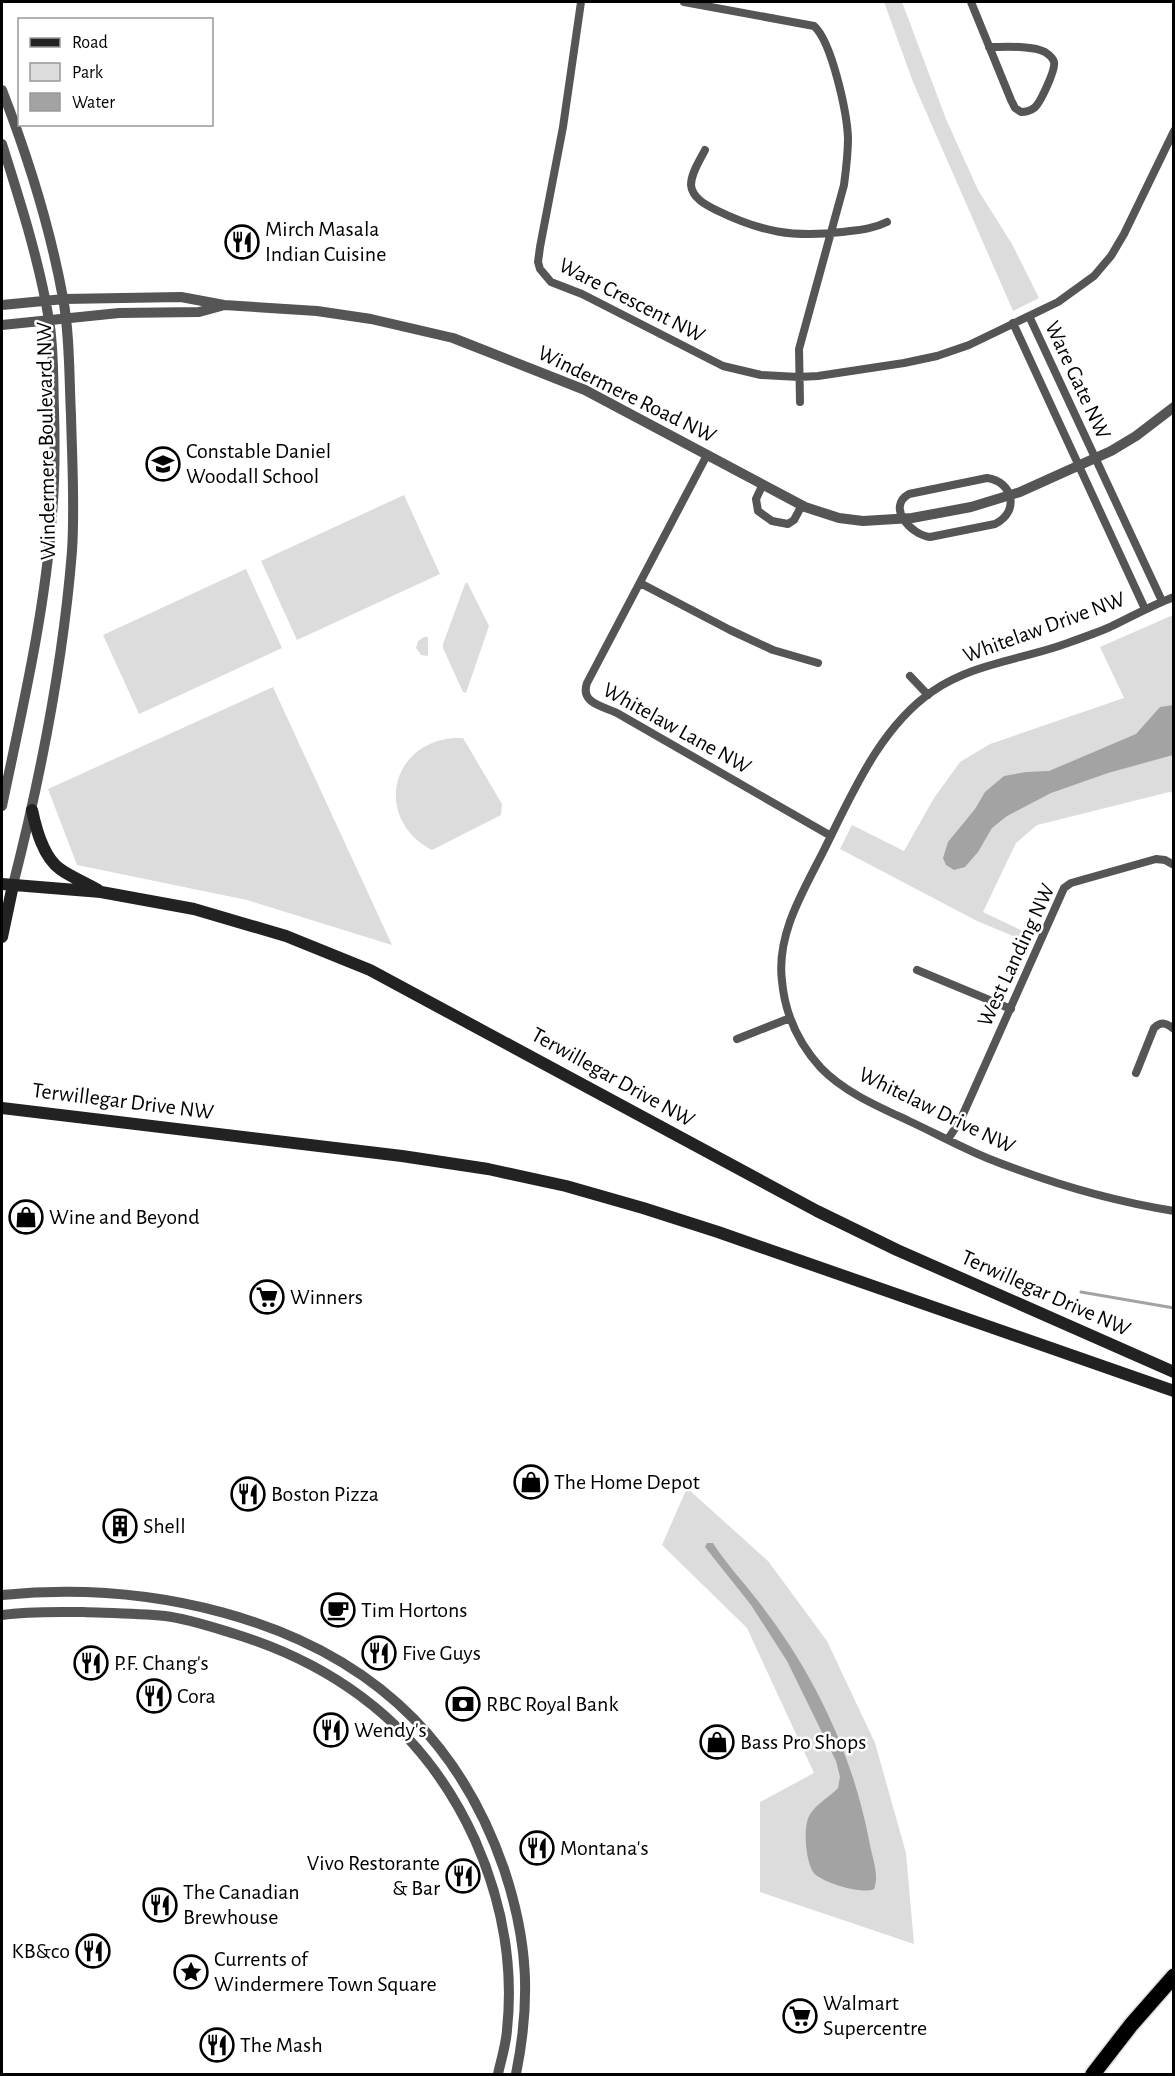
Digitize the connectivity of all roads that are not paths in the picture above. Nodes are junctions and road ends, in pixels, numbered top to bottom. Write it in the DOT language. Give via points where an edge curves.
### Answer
graph roads {
  1 [pos="581,2"];
  2 [pos="684,2"];
  3 [pos="971,2"];
  4 [pos="989,46"];
  5 [pos="2,90"];
  6 [pos="1173,131"];
  7 [pos="2,144"];
  8 [pos="705,150"];
  9 [pos="887,222"];
  10 [pos="831,233"];
  11 [pos="64,299"];
  12 [pos="44,301"];
  13 [pos="2,305"];
  14 [pos="224,305"];
  15 [pos="1029,316"];
  16 [pos="66,319"];
  17 [pos="49,321"];
  18 [pos="1013,323"];
  19 [pos="2,325"];
  20 [pos="799,377"];
  21 [pos="800,402"];
  22 [pos="1173,408"];
  23 [pos="707,455"];
  24 [pos="1095,458"];
  25 [pos="1079,465"];
  26 [pos="763,484"];
  27 [pos="1009,496"];
  28 [pos="802,505"];
  29 [pos="904,519"];
  30 [pos="640,583"];
  31 [pos="1173,597"];
  32 [pos="1162,601"];
  33 [pos="1145,609"];
  34 [pos="818,663"];
  35 [pos="910,676"];
  36 [pos="928,695"];
  37 [pos="2,806"];
  38 [pos="32,810"];
  39 [pos="831,836"];
  40 [pos="1173,865"];
  41 [pos="7,885"];
  42 [pos="101,892"];
  43 [pos="2,937"];
  44 [pos="917,970"];
  45 [pos="1011,1008"];
  46 [pos="790,1018"];
  47 [pos="1173,1029"];
  48 [pos="737,1039"];
  49 [pos="1136,1073"];
  50 [pos="2,1107"];
  51 [pos="28,1111"];
  52 [pos="2,1117"];
  53 [pos="948,1139"];
  54 [pos="1173,1211"];
  55 [pos="1173,1372"];
  56 [pos="1173,1391"];
  57 [pos="2,1595"];
  58 [pos="2,1615"];
  59 [pos="1173,1976"];
  60 [pos="498,2074"];
  61 [pos="516,2074"];
  62 [pos="1093,2074"];
  1 -- 20 [label="street, Ware Crescent NW" via="565,118 539,254 544,276 723,366 760,375"];
  2 -- 10 [label="street" via="808,24 820,31 839,87 848,137 844,185"];
  3 -- 4 [label="street"];
  4 -- 4 [label="street" via="1015,108 1021,112 1033,110 1053,71 1051,57 1040,50"];
  5 -- 11 [label="street, Windermere Boulevard NW" via="38,191"];
  6 -- 15 [label="street, Ware Crescent NW" via="1111,256 1095,276"];
  7 -- 12 [label="street, Windermere Boulevard NW"];
  8 -- 10 [label="street" via="692,185 704,204 771,232"];
  9 -- 10 [label="street"];
  10 -- 20 [label="street" via="799,349"];
  11 -- 12 [label="street, Windermere Road NW"];
  11 -- 14 [label="street, Windermere Road NW" via="181,297"];
  11 -- 16 [label="street, Windermere Boulevard NW"];
  12 -- 13 [label="street, Windermere Road NW"];
  12 -- 17 [label="street, Windermere Boulevard NW"];
  14 -- 16 [label="street, Windermere Road NW" via="199,312 119,313"];
  14 -- 23 [label="street, Windermere Road NW" via="317,311 453,338 585,390"];
  15 -- 18 [label="street, Ware Crescent NW"];
  15 -- 24 [label="street, Ware Gate NW"];
  16 -- 17 [label="street, Windermere Road NW"];
  16 -- 38 [label="street, Windermere Boulevard NW" via="72,549 62,652"];
  17 -- 19 [label="street, Windermere Road NW"];
  17 -- 37 [label="street, Windermere Boulevard NW" via="54,402 52,514 45,582"];
  18 -- 20 [label="street, Ware Crescent NW" via="937,356"];
  18 -- 25 [label="street, Ware Gate NW"];
  20 -- 21 [label="street"];
  22 -- 24 [label="street, Windermere Road NW" via="1136,436"];
  23 -- 26 [label="street, Windermere Road NW"];
  23 -- 30 [label="street, Whitelaw Lane NW"];
  24 -- 25 [label="street, Windermere Road NW"];
  24 -- 32 [label="street, Ware Gate NW"];
  25 -- 27 [label="street, Windermere Road NW"];
  25 -- 33 [label="street, Ware Gate NW"];
  26 -- 28 [label="street, Windermere Road NW"];
  26 -- 28 [label="street" via="756,499 758,511 772,521 788,524"];
  27 -- 29 [label="street, Windermere Road NW"];
  27 -- 29 [label="street" via="1011,508 1004,519 968,530 921,536"];
  27 -- 29 [label="street" via="1001,483 987,478 909,494 899,503"];
  28 -- 29 [label="street, Windermere Road NW" via="839,518"];
  30 -- 34 [label="street" via="774,650"];
  30 -- 39 [label="street, Whitelaw Lane NW" via="587,683 586,696"];
  31 -- 32 [label="street, Whitelaw Drive NW"];
  32 -- 33 [label="street, Whitelaw Drive NW"];
  33 -- 36 [label="street, Whitelaw Drive NW" via="1068,643 961,675"];
  35 -- 36 [label="street"];
  36 -- 39 [label="street, Whitelaw Drive NW" via="901,719 873,756"];
  38 -- 41 [label="street, Windermere Boulevard NW"];
  38 -- 42 [label="main road" via="37,831 59,869"];
  39 -- 46 [label="street, Whitelaw Drive NW" via="798,902 783,947 781,979"];
  40 -- 45 [label="street, West Landing NW" via="1156,859 1064,888"];
  41 -- 42 [label="main road, Terwillegar Drive NW"];
  41 -- 43 [label="main road, Windermere Boulevard NW"];
  42 -- 55 [label="main road, Terwillegar Drive NW" via="194,909 286,936 370,970 817,1211"];
  44 -- 45 [label="street"];
  45 -- 53 [label="street, West Landing NW" via="960,1121"];
  46 -- 48 [label="street"];
  46 -- 53 [label="street, Whitelaw Drive NW" via="822,1069 853,1092"];
  47 -- 49 [label="street" via="1166,1023 1154,1028"];
  50 -- 51 [label="main road, Terwillegar Drive NW"];
  51 -- 52 [label="main road"];
  51 -- 56 [label="main road, Terwillegar Drive NW" via="402,1156 566,1186 718,1232"];
  53 -- 54 [label="street, Whitelaw Drive NW" via="1043,1179"];
  57 -- 61 [label="street" via="118,1595 216,1612 262,1626 345,1665 413,1719 442,1751 479,1808 512,1895 527,1991"];
  58 -- 60 [label="street" via="129,1613 208,1625 289,1654 326,1672 362,1695 401,1731 437,1773 461,1810 489,1873 501,1918 509,1986 507,2032"];
  59 -- 62 [label="highway"];
}
